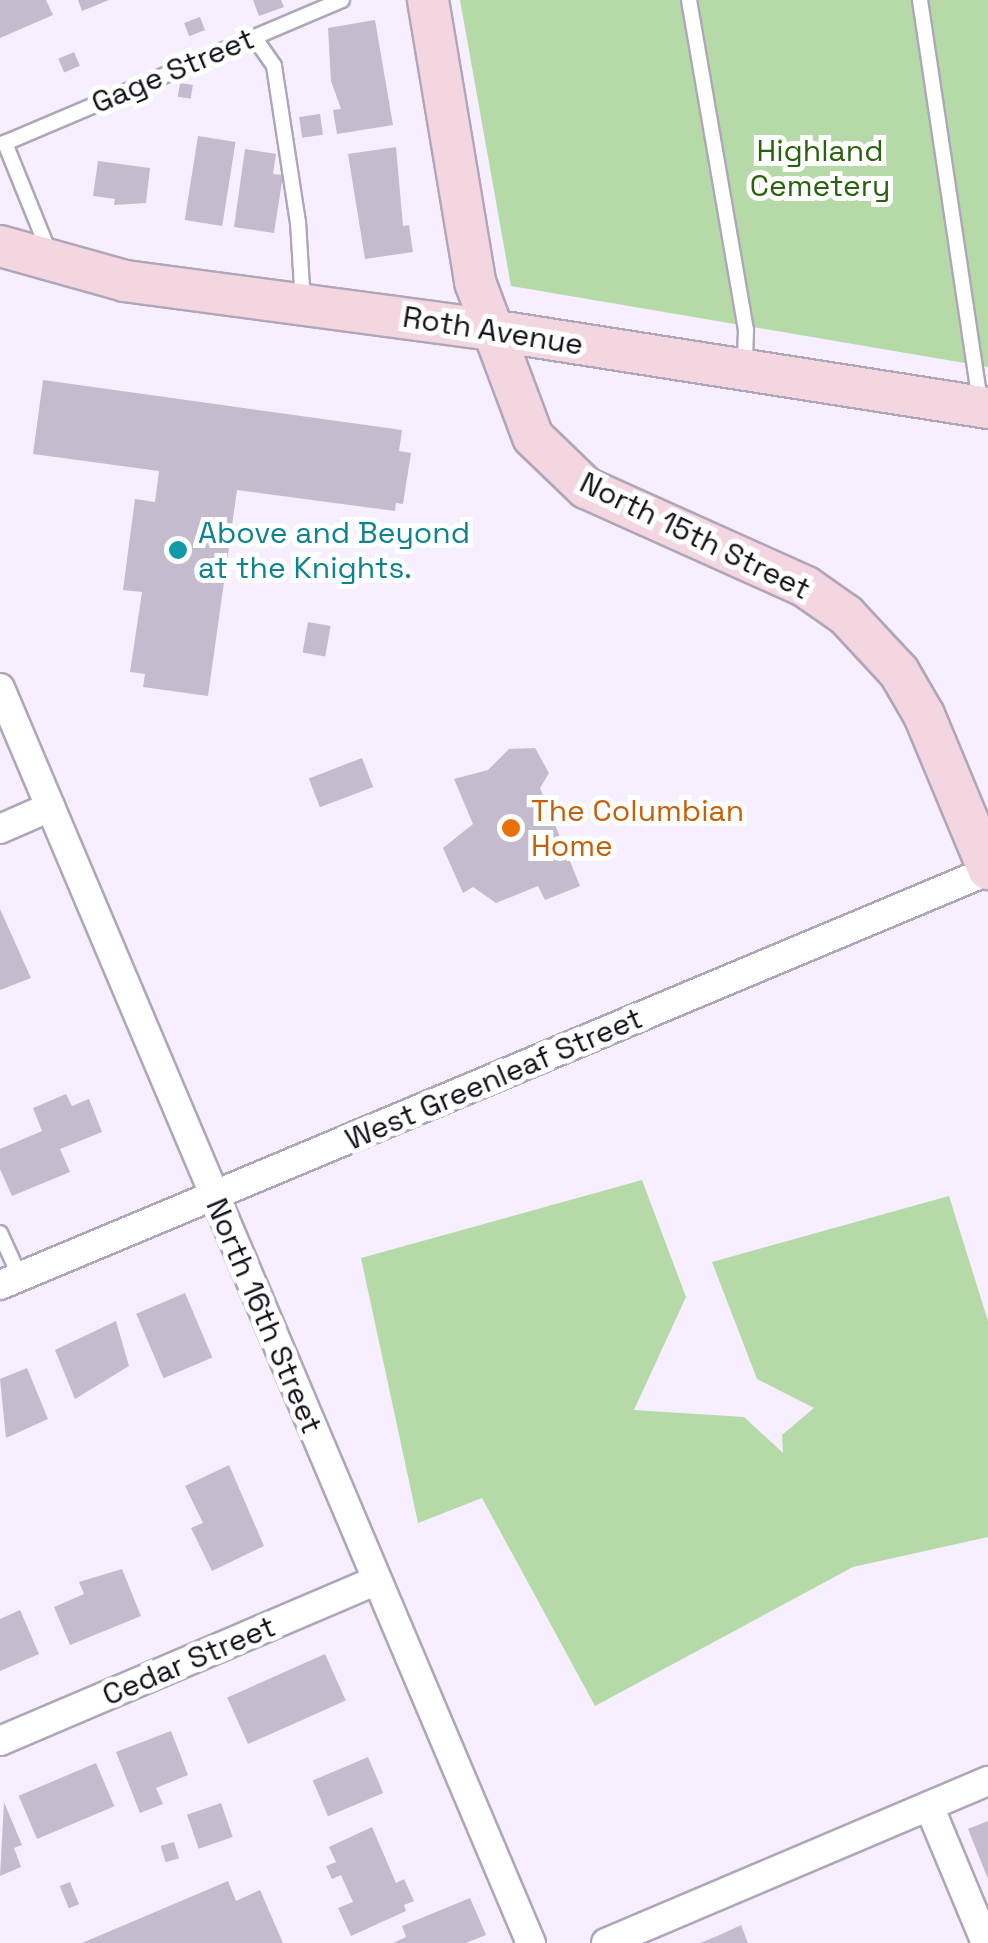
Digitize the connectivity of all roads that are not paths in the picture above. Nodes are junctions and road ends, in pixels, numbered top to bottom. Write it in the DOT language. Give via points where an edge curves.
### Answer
graph roads {
  1 [pos="342,0"];
  2 [pos="428,0"];
  3 [pos="689,0"];
  4 [pos="920,0"];
  5 [pos="254,37"];
  6 [pos="0,246"];
  7 [pos="53,263"];
  8 [pos="303,303"];
  9 [pos="491,330"];
  10 [pos="744,370"];
  11 [pos="984,408"];
  12 [pos="0,688"];
  13 [pos="50,807"];
  14 [pos="0,829"];
  15 [pos="988,870"];
  16 [pos="212,1195"];
  17 [pos="0,1232"];
  18 [pos="10,1281"];
  19 [pos="377,1580"];
  20 [pos="0,1741"];
  21 [pos="988,1781"];
  22 [pos="930,1806"];
  23 [pos="531,1943"];
  24 [pos="606,1943"];
  25 [pos="986,1943"];
  1 -- 5 [label="lane, Gage Street"];
  2 -- 9 [label="main road, North 15th Street" via="475,282"];
  3 -- 10 [label="lane" via="746,330"];
  4 -- 11 [label="lane"];
  5 -- 7 [label="lane, Gage Street" via="4,142"];
  5 -- 8 [label="lane" via="274,66"];
  6 -- 7 [label="main road, Roth Avenue"];
  7 -- 8 [label="main road, Roth Avenue" via="125,281"];
  8 -- 9 [label="main road, Roth Avenue"];
  9 -- 10 [label="main road, Roth Avenue"];
  9 -- 15 [label="main road, North 15th Street" via="519,411 555,464 586,488 806,587 874,642 924,715"];
  10 -- 11 [label="main road, Roth Avenue"];
  12 -- 13 [label="street, North 16th Street"];
  13 -- 14 [label="street"];
  13 -- 16 [label="street, North 16th Street"];
  15 -- 16 [label="street, West Greenleaf Street"];
  16 -- 18 [label="street, West Greenleaf Street"];
  16 -- 19 [label="street, North 16th Street"];
  17 -- 18 [label="lane"];
  19 -- 20 [label="street, Cedar Street"];
  19 -- 23 [label="street, North 16th Street"];
  21 -- 22 [label="street"];
  22 -- 24 [label="street"];
  22 -- 25 [label="street"];
}
